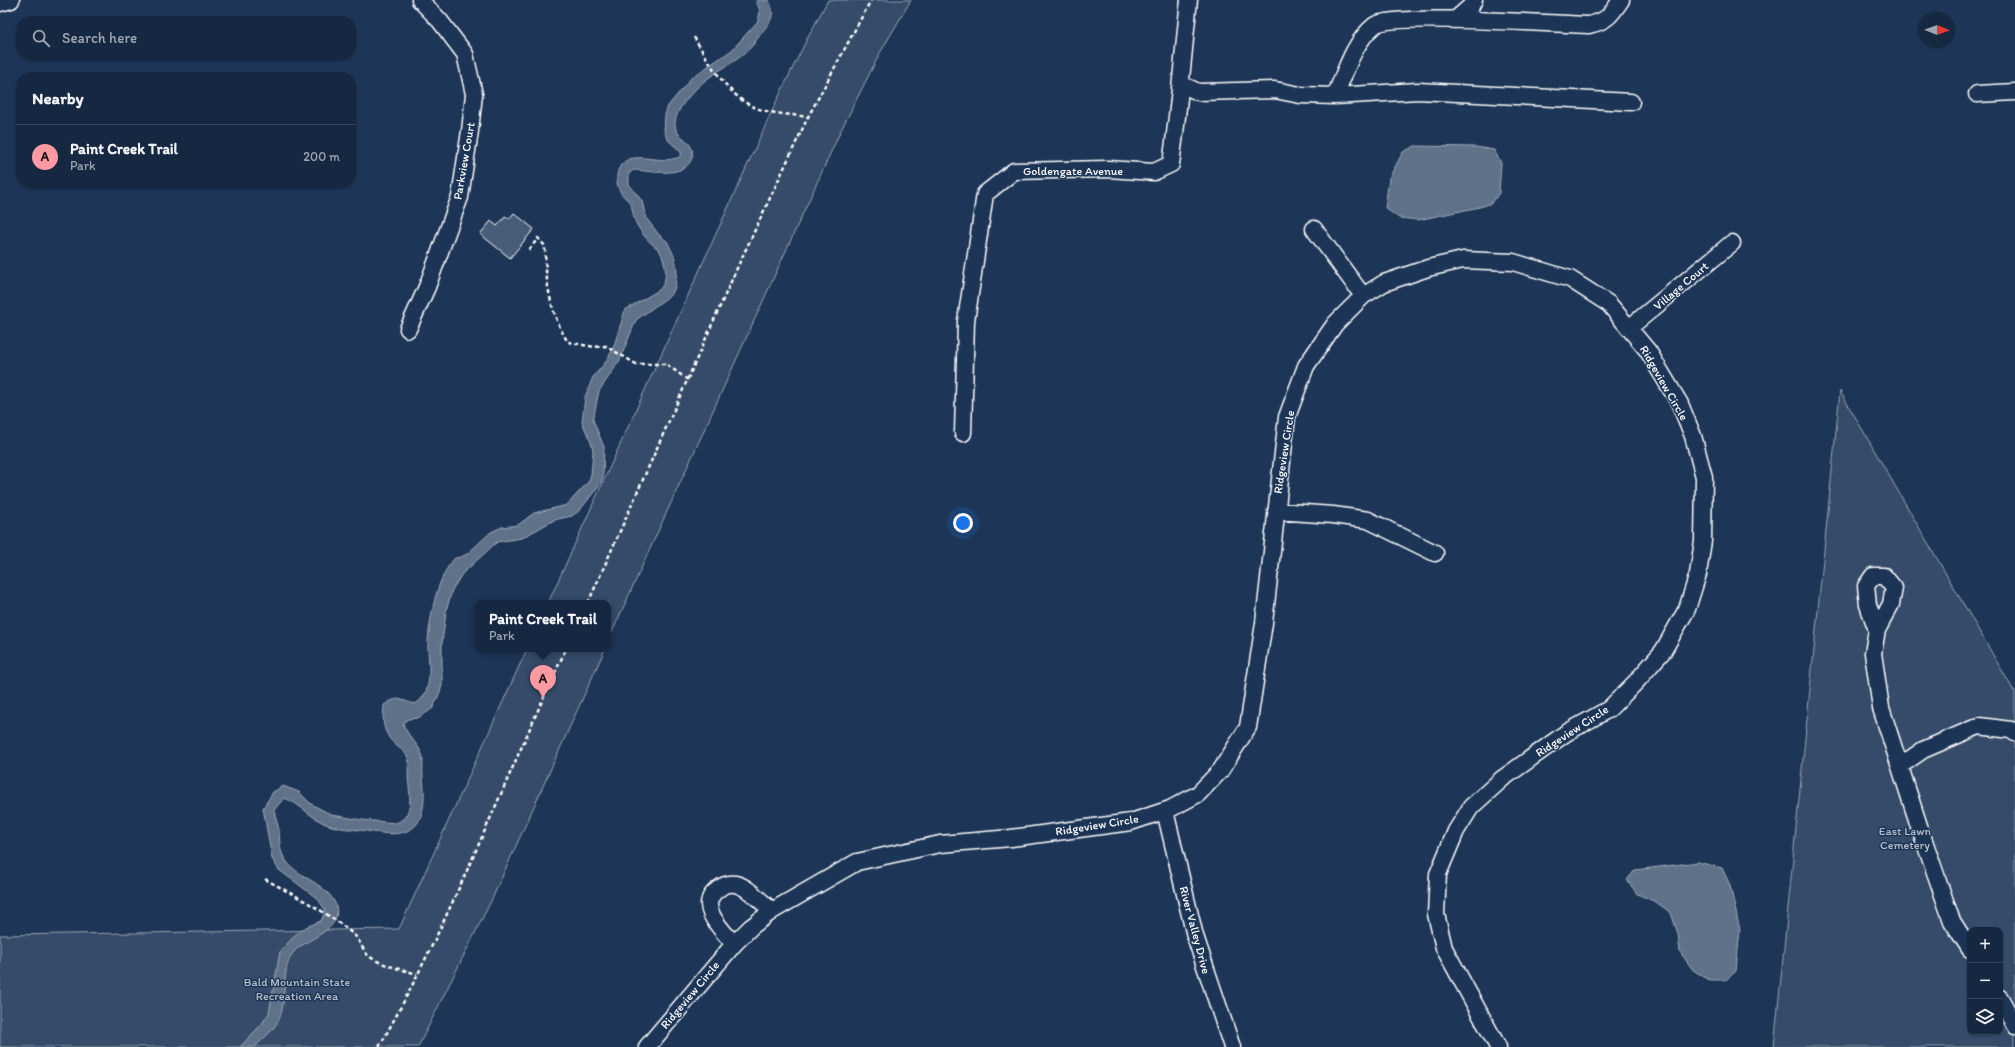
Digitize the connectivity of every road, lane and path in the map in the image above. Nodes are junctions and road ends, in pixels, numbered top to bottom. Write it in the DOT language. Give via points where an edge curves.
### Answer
graph roads {
  1 [pos="11,0"];
  2 [pos="420,0"];
  3 [pos="871,0"];
  4 [pos="1189,0"];
  5 [pos="1474,0"];
  6 [pos="1621,0"];
  7 [pos="0,3"];
  8 [pos="1455,20"];
  9 [pos="694,37"];
  10 [pos="1181,84"];
  11 [pos="2015,92"];
  12 [pos="1977,94"];
  13 [pos="1335,96"];
  14 [pos="1631,102"];
  15 [pos="808,117"];
  16 [pos="1314,229"];
  17 [pos="1732,243"];
  18 [pos="529,250"];
  19 [pos="1363,296"];
  20 [pos="1629,328"];
  21 [pos="408,329"];
  22 [pos="688,380"];
  23 [pos="963,433"];
  24 [pos="1276,511"];
  25 [pos="1435,553"];
  26 [pos="589,600"];
  27 [pos="1878,630"];
  28 [pos="565,652"];
  29 [pos="2015,732"];
  30 [pos="1900,766"];
  31 [pos="1164,811"];
  32 [pos="265,879"];
  33 [pos="772,911"];
  34 [pos="734,944"];
  35 [pos="1967,944"];
  36 [pos="417,974"];
  37 [pos="2001,999"];
  38 [pos="2015,1025"];
  39 [pos="379,1047"];
  40 [pos="647,1047"];
  41 [pos="1232,1047"];
  42 [pos="1498,1047"];
  1 -- 7 [label="street"];
  2 -- 21 [label="street, Parkview Court" via="465,54 474,94 460,197 427,287"];
  3 -- 15 [label="path"];
  4 -- 10 [label="street, Goldengate Avenue"];
  5 -- 8 [label="street"];
  6 -- 8 [label="street" via="1602,22 1589,25"];
  8 -- 13 [label="street" via="1410,19 1376,24 1364,36"];
  9 -- 15 [label="path" via="725,83 747,104 771,112"];
  10 -- 13 [label="street" via="1198,92 1275,90 1300,95"];
  10 -- 23 [label="street, Goldengate Avenue" via="1171,164 1154,172 1108,169 1014,171 985,194 966,322"];
  11 -- 12 [label="street"];
  13 -- 14 [label="street" via="1418,91"];
  15 -- 22 [label="path"];
  16 -- 19 [label="street"];
  17 -- 20 [label="street, Village Court"];
  18 -- 22 [label="path" via="538,238 545,246 545,268 554,313 568,342 594,347 606,346 636,364 666,364"];
  19 -- 20 [label="street, Ridgeview Circle" via="1384,283 1428,268 1463,260 1513,262 1570,278 1609,304"];
  19 -- 24 [label="street, Ridgeview Circle" via="1336,324 1306,366 1287,417"];
  20 -- 42 [label="street, Ridgeview Circle" via="1652,358 1680,404 1693,436 1704,477 1703,541 1698,574 1687,609 1663,651 1636,682 1609,709 1566,733 1502,779 1472,807 1456,831 1438,874 1436,914 1444,948"];
  22 -- 26 [label="path"];
  24 -- 25 [label="street" via="1368,520"];
  24 -- 31 [label="street, Ridgeview Circle" via="1264,623 1248,727 1216,775 1198,794"];
  27 -- 30 [label="street" via="1873,653 1881,708"];
  28 -- 36 [label="path" via="456,894"];
  29 -- 30 [label="street" via="1979,726 1923,750"];
  30 -- 35 [label="street" via="1952,921"];
  31 -- 33 [label="street, Ridgeview Circle" via="1131,822 1011,838 940,844 857,862"];
  31 -- 41 [label="street, River Valley Drive" via="1195,936"];
  32 -- 36 [label="path" via="340,925 356,938 368,956"];
  33 -- 34 [label="street, Ridgeview Circle"];
  33 -- 34 [label="street" via="748,891 735,884 723,886 713,893 709,905 712,918"];
  34 -- 40 [label="street, Ridgeview Circle"];
  36 -- 39 [label="path"];
  37 -- 38 [label="street"];
}
